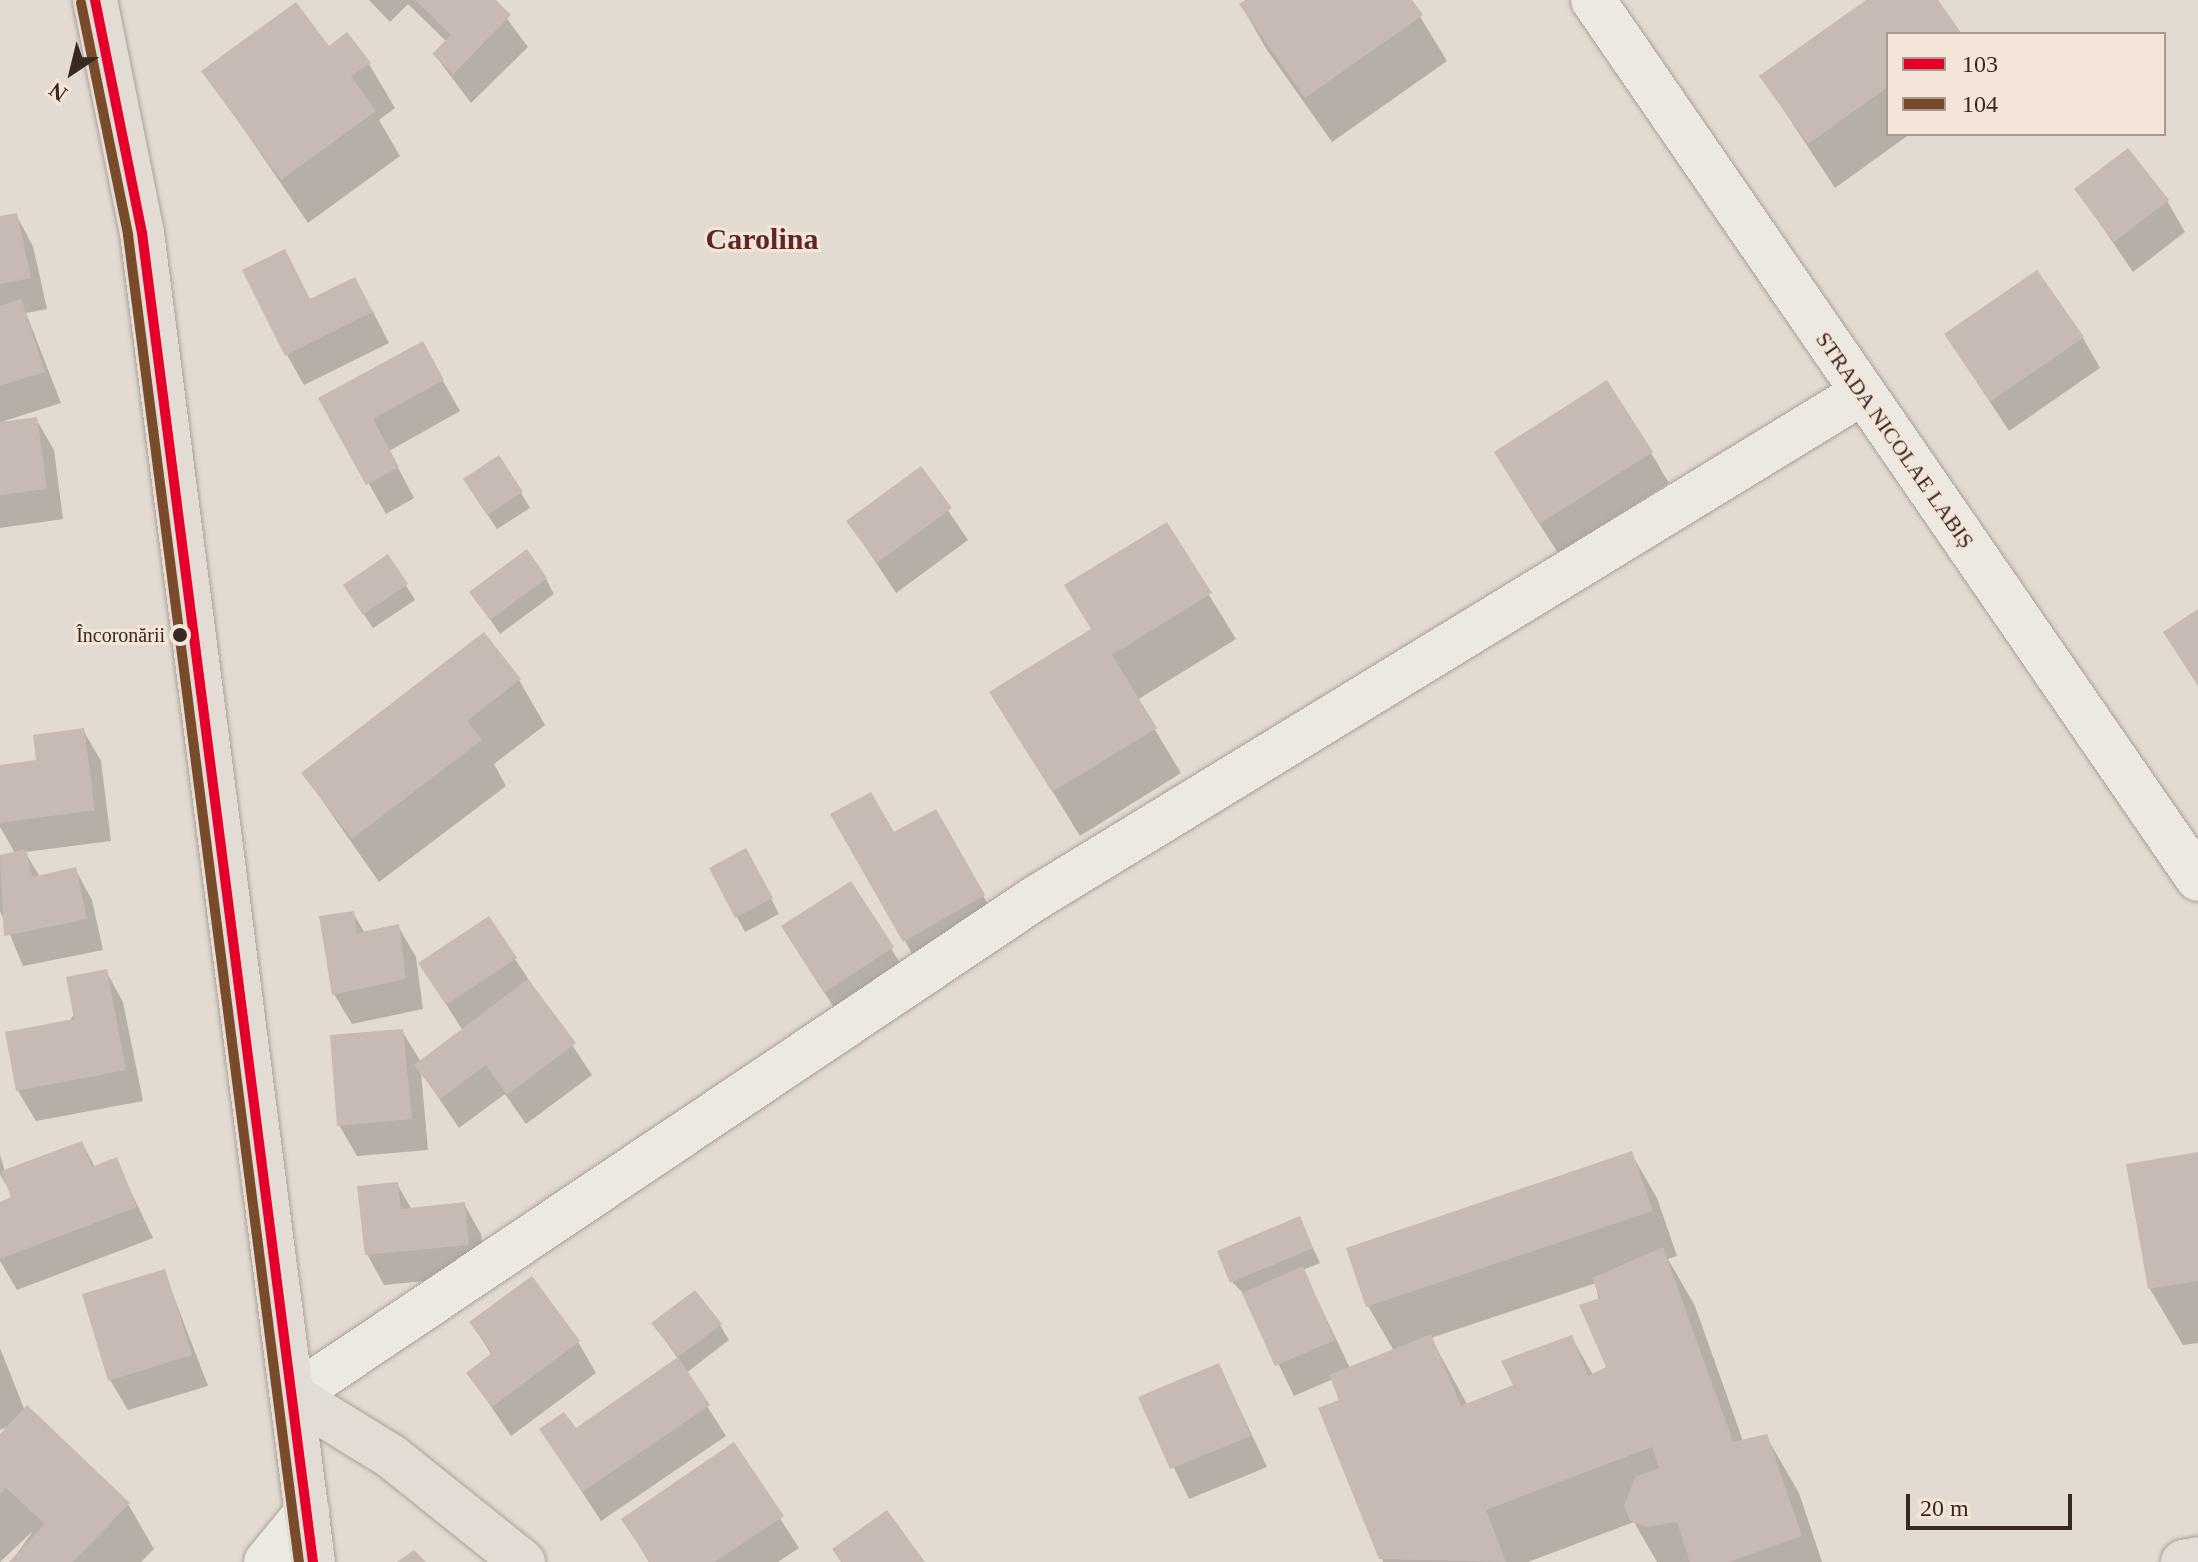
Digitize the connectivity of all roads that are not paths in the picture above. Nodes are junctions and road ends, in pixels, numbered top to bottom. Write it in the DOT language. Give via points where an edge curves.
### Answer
graph roads {
  1 [pos="95,0"];
  2 [pos="1593,0"];
  3 [pos="1862,393"];
  4 [pos="2198,879"];
  5 [pos="293,1396"];
  6 [pos="307,1512"];
  7 [pos="2198,1559"];
  8 [pos="266,1562"];
  9 [pos="313,1562"];
  10 [pos="523,1562"];
  11 [pos="2183,1562"];
  1 -- 5 [label="main road" via="142,233"];
  2 -- 3 [label="street, STRADA NICOLAE LABIȘ"];
  3 -- 4 [label="street, STRADA NICOLAE LABIȘ"];
  3 -- 5 [label="street" via="1034,899"];
  5 -- 6 [label="main road"];
  5 -- 10 [label="main road" via="392,1457"];
  6 -- 8 [label="street"];
  6 -- 9 [label="main road"];
  7 -- 11 [label="main road"];
}
